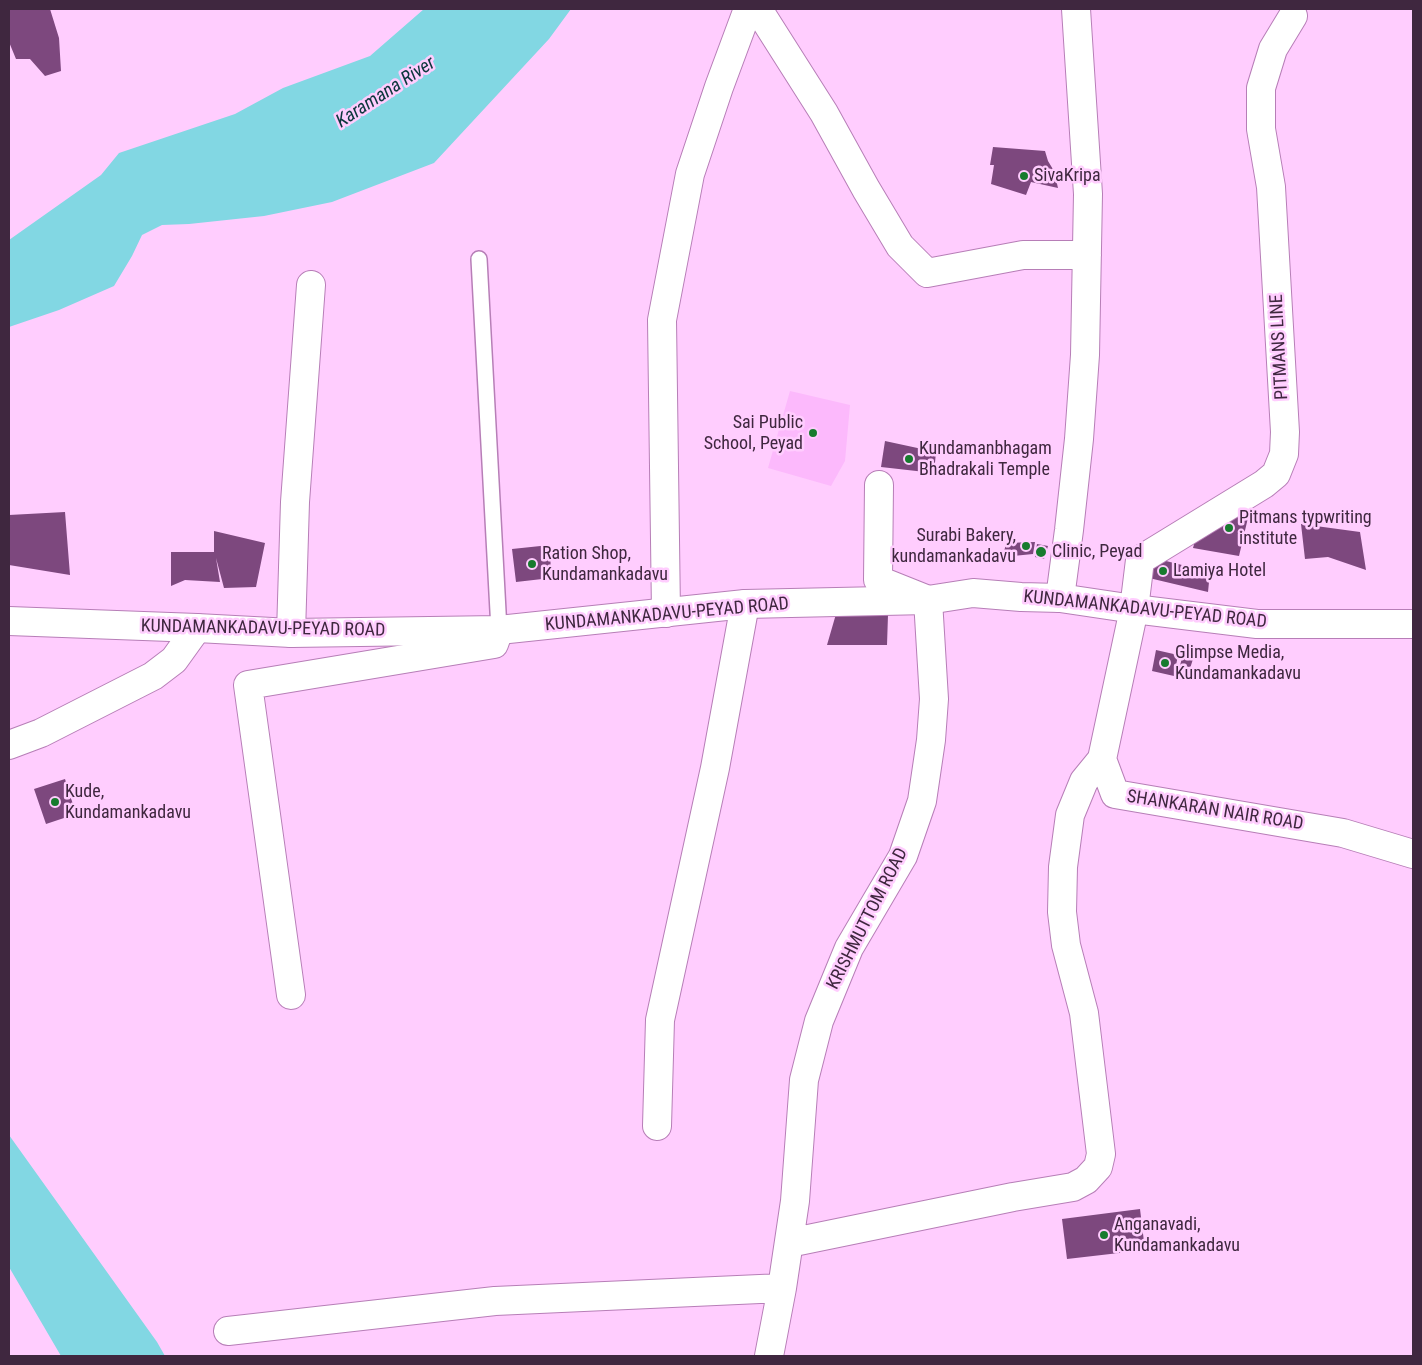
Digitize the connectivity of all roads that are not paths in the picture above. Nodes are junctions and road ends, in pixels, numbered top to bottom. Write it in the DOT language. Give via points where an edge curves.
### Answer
graph roads {
  1 [pos="748,9"];
  2 [pos="758,9"];
  3 [pos="1076,9"];
  4 [pos="1294,16"];
  5 [pos="1087,254"];
  6 [pos="479,259"];
  7 [pos="311,285"];
  8 [pos="879,485"];
  9 [pos="1060,598"];
  10 [pos="928,600"];
  11 [pos="746,604"];
  12 [pos="1134,609"];
  13 [pos="666,613"];
  14 [pos="9,621"];
  15 [pos="1413,624"];
  16 [pos="197,628"];
  17 [pos="499,630"];
  18 [pos="291,633"];
  19 [pos="9,745"];
  20 [pos="1102,759"];
  21 [pos="1413,854"];
  22 [pos="291,996"];
  23 [pos="657,1126"];
  24 [pos="789,1243"];
  25 [pos="782,1288"];
  26 [pos="228,1331"];
  27 [pos="769,1356"];
  1 -- 13 [label="street" via="690,174 662,320"];
  2 -- 5 [label="street" via="824,113 900,246 927,273 1023,255"];
  3 -- 5 [label="street" via="1088,194"];
  4 -- 12 [label="street, PITMANS LINE" via="1273,49 1261,88 1261,129 1270,186 1276,270 1284,454 1276,474 1264,484 1140,560"];
  5 -- 9 [label="street" via="1079,439"];
  6 -- 17 [label="lane"];
  7 -- 18 [label="street" via="295,502"];
  8 -- 10 [label="street" via="878,580"];
  9 -- 10 [label="street, KUNDAMANKADAVU-PEYAD ROAD" via="973,593"];
  9 -- 12 [label="street, KUNDAMANKADAVU-PEYAD ROAD"];
  10 -- 11 [label="street, KUNDAMANKADAVU-PEYAD ROAD"];
  10 -- 24 [label="street, KRISHMUTTOM ROAD" via="934,699 922,801 903,856 849,948 818,1021 804,1080"];
  11 -- 13 [label="street, KUNDAMANKADAVU-PEYAD ROAD"];
  11 -- 23 [label="street" via="660,1020"];
  12 -- 15 [label="street, KUNDAMANKADAVU-PEYAD ROAD" via="1258,624"];
  12 -- 20 [label="street"];
  13 -- 17 [label="street, KUNDAMANKADAVU-PEYAD ROAD"];
  14 -- 16 [label="street, KUNDAMANKADAVU-PEYAD ROAD"];
  16 -- 18 [label="street, KUNDAMANKADAVU-PEYAD ROAD"];
  16 -- 19 [label="street" via="174,660 153,676 42,733"];
  17 -- 18 [label="street, KUNDAMANKADAVU-PEYAD ROAD"];
  17 -- 22 [label="street" via="494,644 248,684"];
  20 -- 21 [label="street, SHANKARAN NAIR ROAD" via="1115,794 1343,832"];
  20 -- 24 [label="street" via="1084,781 1070,815 1063,867 1062,912 1066,945 1084,1013 1101,1154 1098,1167 1086,1180 1073,1187"];
  24 -- 25 [label="street, KRISHMUTTOM ROAD"];
  25 -- 26 [label="street" via="495,1301"];
  25 -- 27 [label="street, KRISHMUTTOM ROAD"];
}
